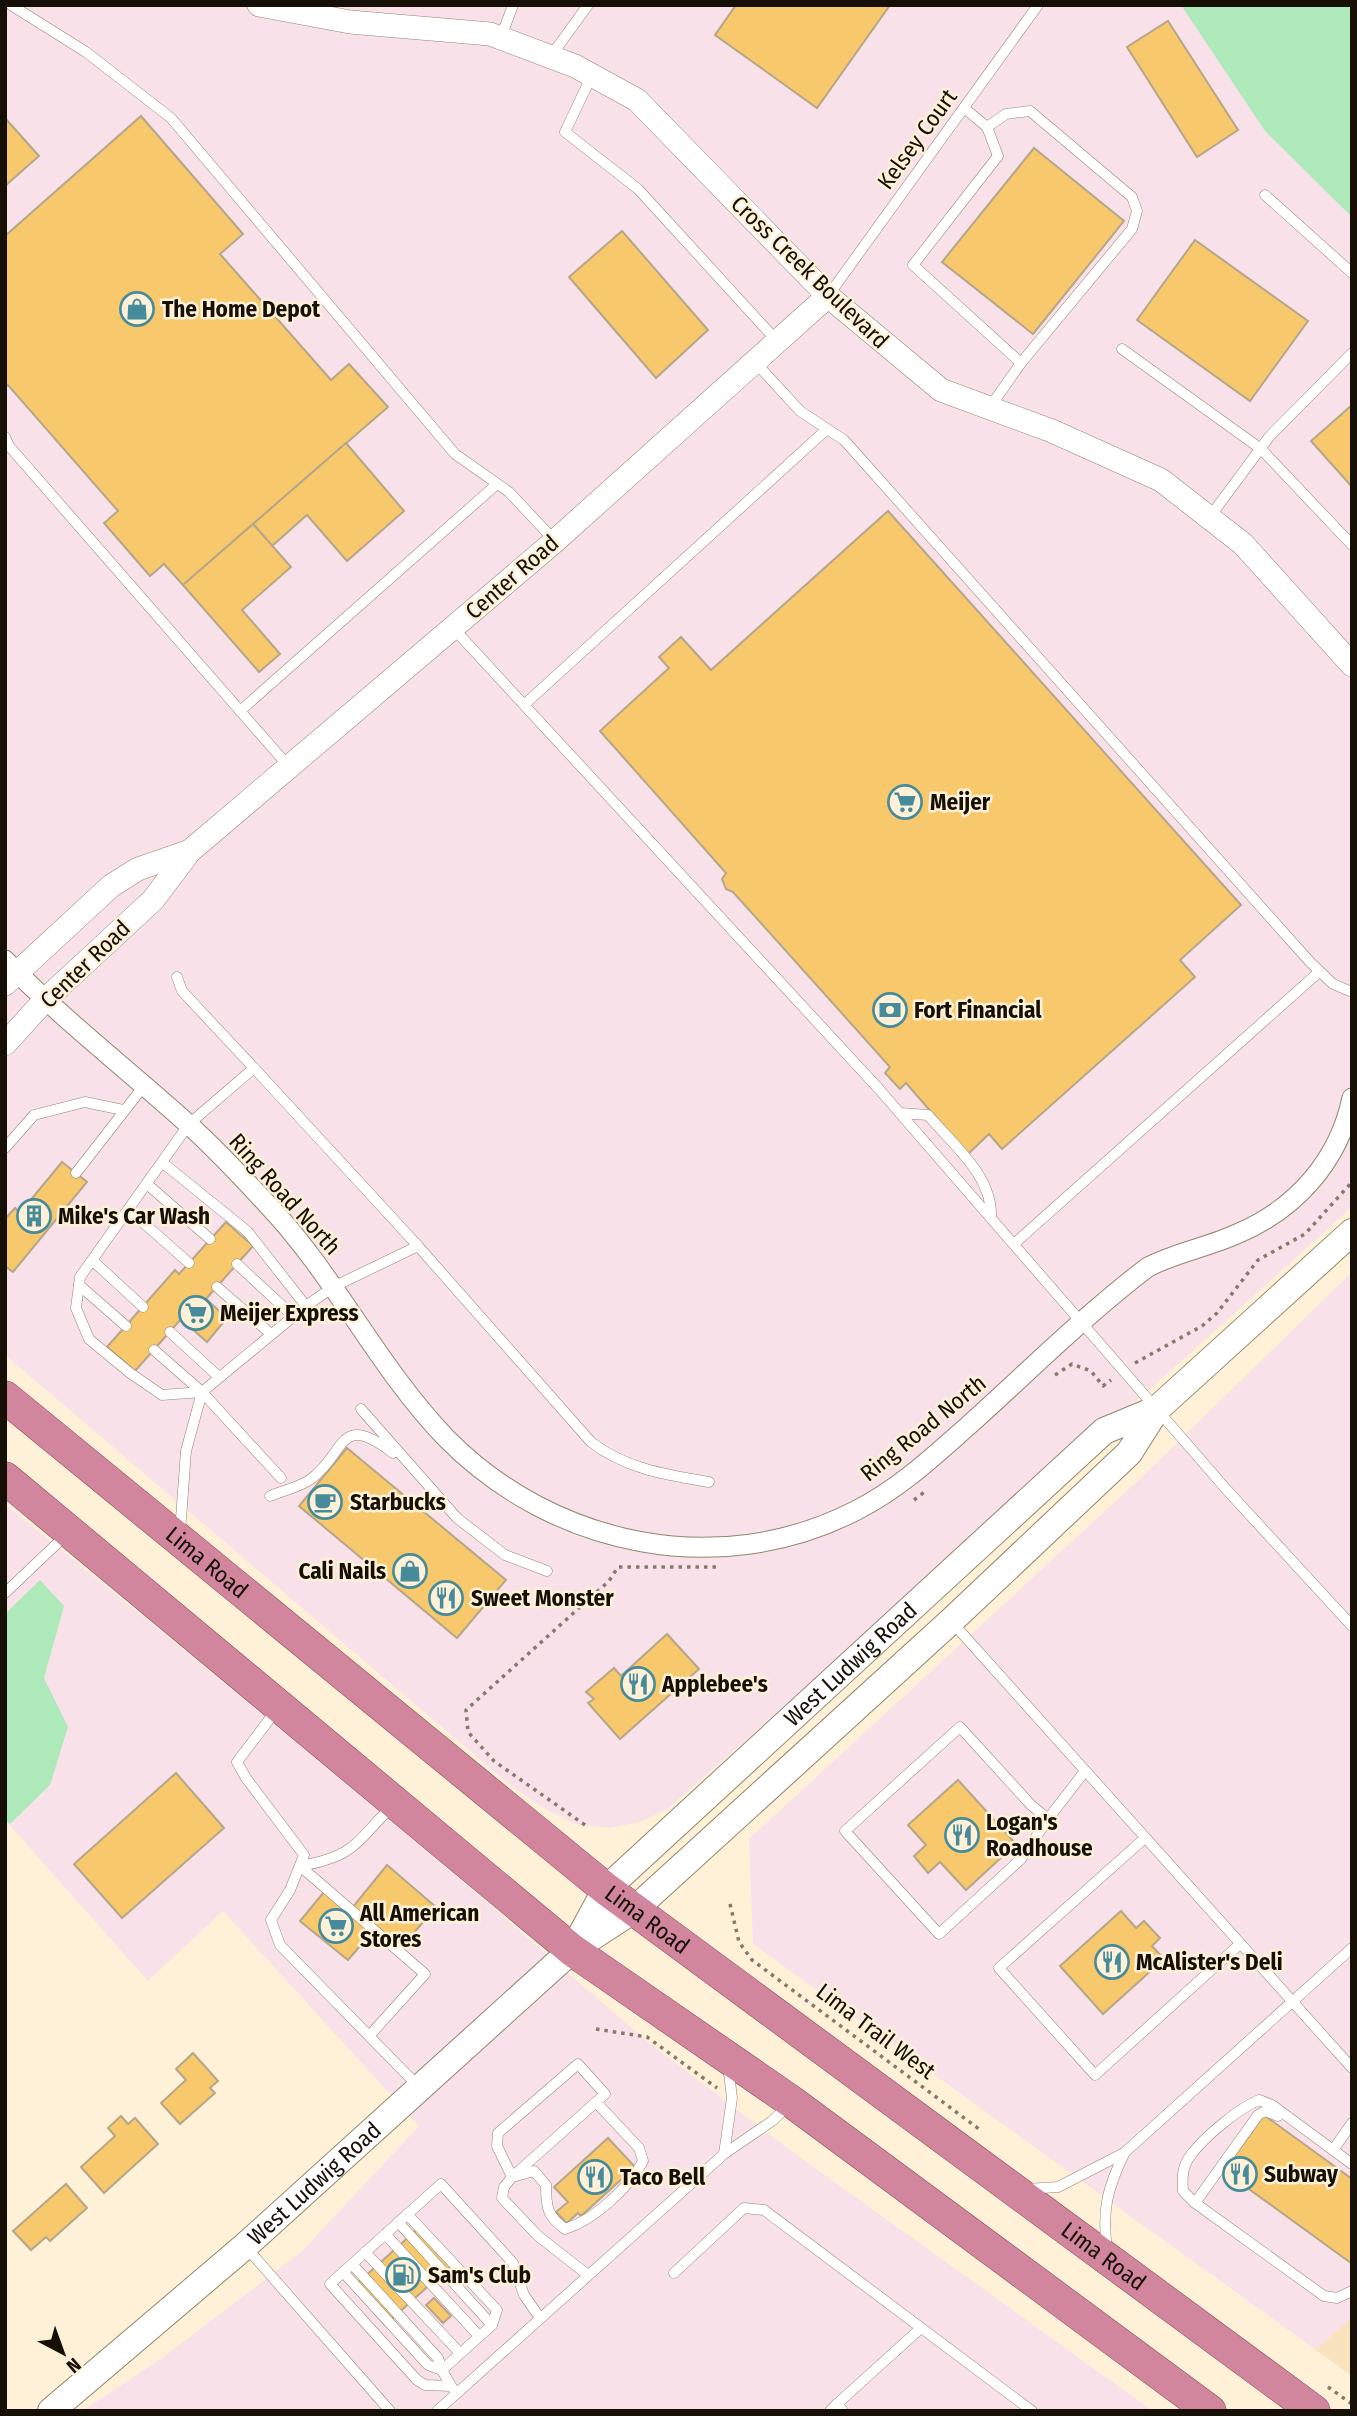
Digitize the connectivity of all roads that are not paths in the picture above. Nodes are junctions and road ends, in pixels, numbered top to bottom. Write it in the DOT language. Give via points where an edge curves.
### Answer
graph roads {
  1 [pos="12,5"];
  2 [pos="259,5"];
  3 [pos="513,5"];
  4 [pos="588,5"];
  5 [pos="1038,5"];
  6 [pos="501,38"];
  7 [pos="550,57"];
  8 [pos="592,75"];
  9 [pos="964,108"];
  10 [pos="987,127"];
  11 [pos="1265,195"];
  12 [pos="1352,273"];
  13 [pos="828,296"];
  14 [pos="778,341"];
  15 [pos="1122,349"];
  16 [pos="1352,353"];
  17 [pos="755,362"];
  18 [pos="1021,362"];
  19 [pos="990,408"];
  20 [pos="827,429"];
  21 [pos="7,443"];
  22 [pos="1261,449"];
  23 [pos="497,484"];
  24 [pos="1209,517"];
  25 [pos="555,541"];
  26 [pos="1352,545"];
  27 [pos="453,628"];
  28 [pos="1352,665"];
  29 [pos="526,704"];
  30 [pos="240,711"];
  31 [pos="290,768"];
  32 [pos="190,850"];
  33 [pos="9,972"];
  34 [pos="1319,972"];
  35 [pos="177,977"];
  36 [pos="1352,992"];
  37 [pos="45,1000"];
  38 [pos="5,1044"];
  39 [pos="254,1068"];
  40 [pos="143,1087"];
  41 [pos="1352,1098"];
  42 [pos="123,1110"];
  43 [pos="900,1113"];
  44 [pos="189,1124"];
  45 [pos="5,1148"];
  46 [pos="163,1163"];
  47 [pos="76,1173"];
  48 [pos="147,1184"];
  49 [pos="129,1210"];
  50 [pos="991,1216"];
  51 [pos="1352,1232"];
  52 [pos="210,1239"];
  53 [pos="1015,1243"];
  54 [pos="418,1246"];
  55 [pos="93,1261"];
  56 [pos="189,1263"];
  57 [pos="237,1264"];
  58 [pos="79,1285"];
  59 [pos="217,1287"];
  60 [pos="333,1287"];
  61 [pos="306,1306"];
  62 [pos="143,1307"];
  63 [pos="293,1316"];
  64 [pos="1084,1322"];
  65 [pos="126,1326"];
  66 [pos="170,1332"];
  67 [pos="271,1334"];
  68 [pos="154,1350"];
  69 [pos="219,1377"];
  70 [pos="202,1392"];
  71 [pos="5,1397"];
  72 [pos="360,1409"];
  73 [pos="1157,1409"];
  74 [pos="410,1466"];
  75 [pos="5,1478"];
  76 [pos="281,1479"];
  77 [pos="709,1482"];
  78 [pos="270,1496"];
  79 [pos="70,1531"];
  80 [pos="179,1540"];
  81 [pos="547,1571"];
  82 [pos="5,1592"];
  83 [pos="951,1621"];
  84 [pos="1352,1626"];
  85 [pos="280,1705"];
  86 [pos="1085,1771"];
  87 [pos="396,1802"];
  88 [pos="1048,1819"];
  89 [pos="1145,1838"];
  90 [pos="300,1866"];
  91 [pos="606,1889"];
  92 [pos="635,1909"];
  93 [pos="1240,1944"];
  94 [pos="1352,1948"];
  95 [pos="572,1950"];
  96 [pos="1292,2003"];
  97 [pos="370,2035"];
  98 [pos="727,2057"];
  99 [pos="1352,2068"];
  100 [pos="419,2087"];
  101 [pos="596,2102"];
  102 [pos="792,2102"];
  103 [pos="1352,2123"];
  104 [pos="1304,2128"];
  105 [pos="1333,2150"];
  106 [pos="1124,2153"];
  107 [pos="724,2154"];
  108 [pos="1352,2164"];
  109 [pos="512,2177"];
  110 [pos="1013,2189"];
  111 [pos="1195,2203"];
  112 [pos="407,2214"];
  113 [pos="398,2222"];
  114 [pos="385,2234"];
  115 [pos="245,2246"];
  116 [pos="365,2252"];
  117 [pos="1108,2259"];
  118 [pos="352,2264"];
  119 [pos="343,2272"];
  120 [pos="674,2273"];
  121 [pos="588,2276"];
  122 [pos="1352,2291"];
  123 [pos="540,2318"];
  124 [pos="492,2325"];
  125 [pos="921,2328"];
  126 [pos="479,2336"];
  127 [pos="460,2353"];
  128 [pos="442,2370"];
  129 [pos="454,2389"];
  130 [pos="836,2409"];
  131 [pos="51,2411"];
  132 [pos="390,2411"];
  133 [pos="437,2411"];
  134 [pos="1032,2411"];
  135 [pos="1210,2411"];
  136 [pos="1314,2411"];
  1 -- 23 [label="lane" via="86,52 171,118 455,454"];
  2 -- 6 [label="street, Cross Creek Boulevard" via="350,22 490,33"];
  3 -- 6 [label="lane"];
  4 -- 7 [label="lane"];
  5 -- 9 [label="lane, Kelsey Court"];
  6 -- 7 [label="street, Cross Creek Boulevard"];
  7 -- 8 [label="street, Cross Creek Boulevard"];
  8 -- 13 [label="street, Cross Creek Boulevard" via="638,100"];
  8 -- 14 [label="lane" via="565,132 638,189"];
  9 -- 10 [label="lane"];
  9 -- 13 [label="lane, Kelsey Court"];
  10 -- 18 [label="lane" via="998,156 913,265"];
  10 -- 18 [label="lane" via="1006,114 1030,111 1132,197 1137,211 1132,229"];
  11 -- 12 [label="lane"];
  13 -- 14 [label="street, Center Road"];
  13 -- 19 [label="street, Cross Creek Boulevard" via="941,390"];
  14 -- 17 [label="street, Center Road"];
  15 -- 22 [label="lane"];
  16 -- 22 [label="lane"];
  17 -- 20 [label="lane" via="800,411"];
  17 -- 25 [label="street, Center Road"];
  18 -- 19 [label="lane"];
  19 -- 24 [label="street, Cross Creek Boulevard" via="1161,480"];
  20 -- 29 [label="lane"];
  20 -- 34 [label="lane" via="844,440"];
  21 -- 30 [label="lane"];
  22 -- 24 [label="lane"];
  22 -- 26 [label="lane"];
  23 -- 25 [label="lane"];
  23 -- 30 [label="lane"];
  24 -- 28 [label="street, Cross Creek Boulevard" via="1243,544"];
  25 -- 27 [label="street, Center Road"];
  27 -- 29 [label="lane"];
  27 -- 31 [label="street, Center Road"];
  29 -- 43 [label="lane"];
  30 -- 31 [label="lane"];
  31 -- 32 [label="street, Center Road"];
  32 -- 33 [label="street, Center Road" via="138,869 111,886"];
  32 -- 37 [label="street, Center Road" via="153,900"];
  33 -- 37 [label="street, Ring Road North"];
  34 -- 36 [label="lane"];
  34 -- 53 [label="lane"];
  35 -- 39 [label="lane" via="182,991"];
  37 -- 38 [label="street, Center Road"];
  37 -- 40 [label="street, Ring Road North"];
  39 -- 44 [label="lane"];
  39 -- 54 [label="lane"];
  40 -- 42 [label="lane"];
  40 -- 44 [label="street, Ring Road North"];
  41 -- 64 [label="street, Ring Road North" via="1332,1154 1293,1200 1240,1233 1148,1267"];
  42 -- 45 [label="lane" via="85,1102 34,1115"];
  42 -- 47 [label="lane"];
  43 -- 50 [label="lane"];
  43 -- 50 [label="lane" via="919,1112 935,1123 985,1184"];
  44 -- 46 [label="lane"];
  44 -- 60 [label="street, Ring Road North" via="294,1233"];
  46 -- 48 [label="lane"];
  46 -- 61 [label="lane" via="247,1231"];
  48 -- 49 [label="lane"];
  48 -- 52 [label="lane"];
  49 -- 55 [label="lane"];
  49 -- 56 [label="lane"];
  50 -- 53 [label="lane"];
  51 -- 73 [label="main road, West Ludwig Road"];
  53 -- 64 [label="lane"];
  54 -- 60 [label="lane"];
  54 -- 77 [label="lane" via="606,1454 633,1466"];
  55 -- 58 [label="lane"];
  55 -- 62 [label="lane"];
  57 -- 63 [label="lane"];
  58 -- 65 [label="lane"];
  58 -- 70 [label="lane" via="76,1308 89,1339 162,1395"];
  59 -- 67 [label="lane"];
  60 -- 61 [label="lane"];
  60 -- 64 [label="street, Ring Road North" via="445,1437 485,1473 516,1496 582,1524 651,1544 682,1547 747,1547 816,1528 865,1506 924,1465"];
  61 -- 63 [label="lane"];
  63 -- 67 [label="lane"];
  64 -- 73 [label="lane"];
  66 -- 69 [label="lane"];
  67 -- 69 [label="lane"];
  68 -- 70 [label="lane"];
  69 -- 70 [label="lane"];
  70 -- 76 [label="lane"];
  70 -- 80 [label="lane" via="186,1451"];
  71 -- 80 [label="highway, Lima Road"];
  72 -- 74 [label="lane"];
  73 -- 83 [label="main road, West Ludwig Road" via="1129,1453"];
  73 -- 84 [label="lane"];
  73 -- 91 [label="main road, West Ludwig Road" via="1104,1431"];
  74 -- 78 [label="lane" via="368,1436 351,1436 312,1479"];
  74 -- 81 [label="lane" via="457,1518 505,1555"];
  75 -- 79 [label="highway"];
  79 -- 82 [label="lane"];
  79 -- 85 [label="highway"];
  80 -- 91 [label="highway, Lima Road"];
  83 -- 86 [label="lane"];
  83 -- 92 [label="main road, West Ludwig Road"];
  85 -- 87 [label="highway"];
  85 -- 90 [label="lane" via="237,1762 304,1855"];
  86 -- 88 [label="lane"];
  86 -- 89 [label="lane"];
  87 -- 90 [label="lane" via="359,1843 335,1860"];
  87 -- 95 [label="highway"];
  88 -- 88 [label="lane" via="960,1727 845,1831 939,1934 1021,1859"];
  89 -- 93 [label="lane"];
  89 -- 93 [label="lane" via="999,1968 1096,2075"];
  90 -- 97 [label="lane" via="271,1920 280,1945"];
  90 -- 97 [label="lane" via="425,1974"];
  91 -- 92 [label="highway, Lima Road"];
  91 -- 95 [label="main road, West Ludwig Road"];
  92 -- 95 [label="main road, West Ludwig Road"];
  92 -- 110 [label="highway, Lima Road"];
  93 -- 96 [label="lane"];
  94 -- 96 [label="lane"];
  95 -- 98 [label="highway"];
  95 -- 100 [label="main road, West Ludwig Road"];
  96 -- 99 [label="lane"];
  96 -- 106 [label="lane"];
  97 -- 100 [label="lane"];
  98 -- 102 [label="highway"];
  98 -- 107 [label="lane" via="732,2098"];
  100 -- 115 [label="main road, West Ludwig Road"];
  101 -- 109 [label="lane"];
  101 -- 109 [label="lane" via="605,2094 578,2064 498,2133 497,2146"];
  101 -- 109 [label="lane" via="639,2148 643,2161 636,2175 591,2216 565,2229 551,2219 546,2185 534,2171"];
  102 -- 107 [label="lane"];
  102 -- 135 [label="highway"];
  103 -- 105 [label="lane"];
  104 -- 105 [label="lane"];
  104 -- 111 [label="lane" via="1290,2125 1272,2112 1258,2115"];
  104 -- 111 [label="lane" via="1272,2105 1259,2100 1245,2105 1190,2155 1182,2174 1183,2191"];
  105 -- 108 [label="lane"];
  106 -- 110 [label="lane" via="1058,2187"];
  106 -- 117 [label="lane" via="1108,2188 1103,2225"];
  107 -- 121 [label="lane"];
  109 -- 121 [label="lane" via="502,2198 538,2236"];
  110 -- 117 [label="highway, Lima Road"];
  111 -- 122 [label="lane" via="1324,2296 1337,2298"];
  112 -- 113 [label="lane"];
  112 -- 123 [label="lane" via="442,2183 513,2263 524,2295"];
  112 -- 124 [label="lane" via="496,2310"];
  113 -- 114 [label="lane"];
  113 -- 124 [label="lane"];
  114 -- 116 [label="lane"];
  114 -- 126 [label="lane"];
  115 -- 131 [label="main road, West Ludwig Road"];
  115 -- 132 [label="lane"];
  116 -- 118 [label="lane"];
  116 -- 127 [label="lane"];
  117 -- 136 [label="highway, Lima Road"];
  118 -- 119 [label="lane"];
  118 -- 128 [label="lane" via="438,2358"];
  119 -- 128 [label="lane" via="428,2365"];
  119 -- 129 [label="lane" via="330,2284 416,2380"];
  120 -- 125 [label="lane" via="744,2208 764,2210"];
  121 -- 123 [label="lane"];
  123 -- 129 [label="lane"];
  124 -- 126 [label="lane"];
  125 -- 130 [label="lane"];
  125 -- 134 [label="lane"];
  126 -- 127 [label="lane"];
  127 -- 128 [label="lane"];
  128 -- 129 [label="lane"];
  129 -- 133 [label="lane"];
}
